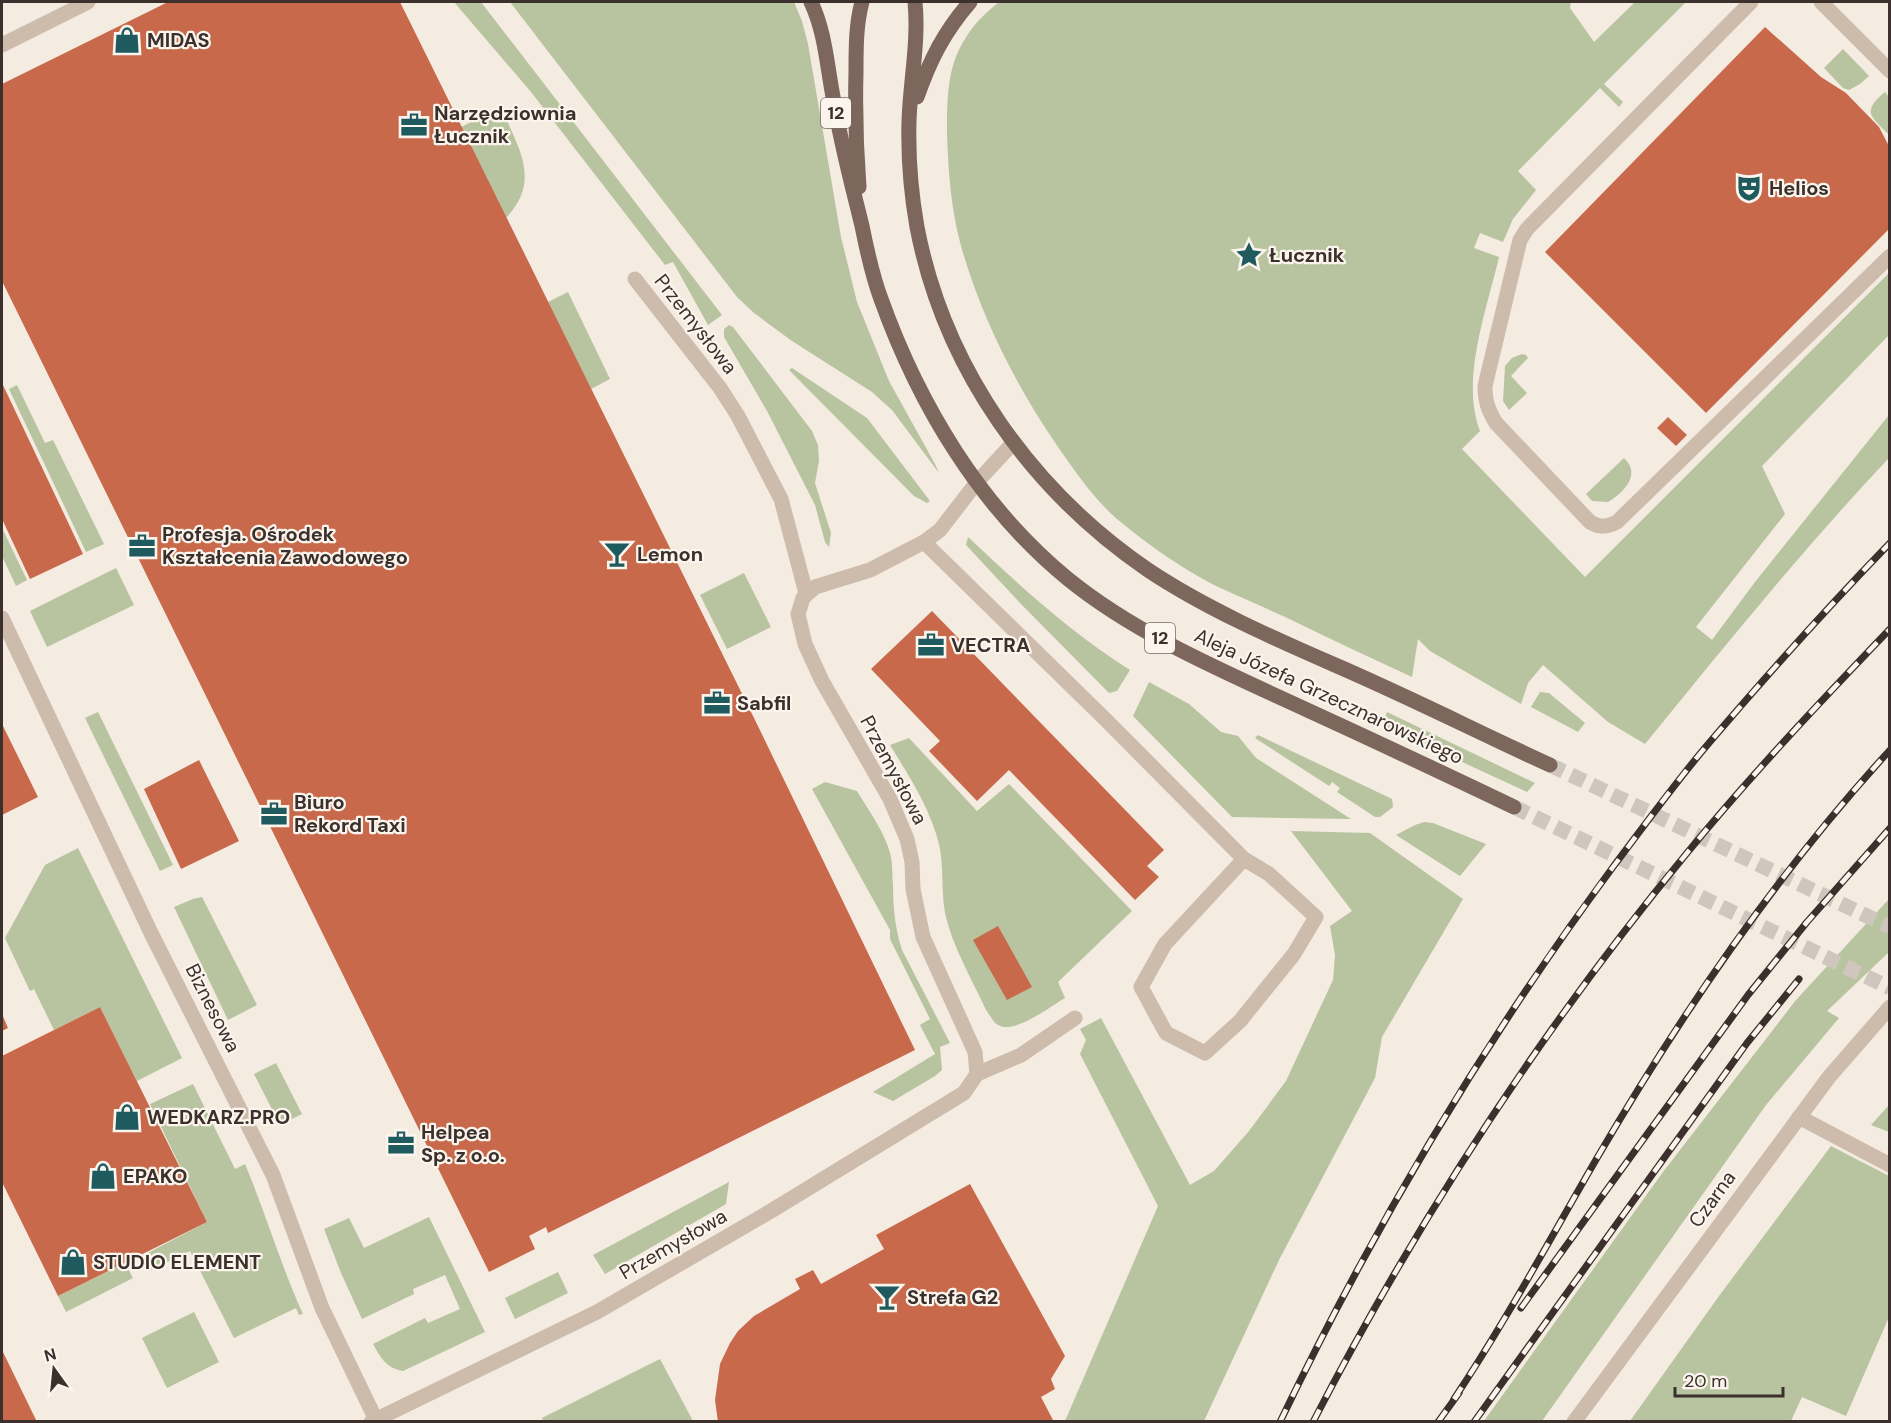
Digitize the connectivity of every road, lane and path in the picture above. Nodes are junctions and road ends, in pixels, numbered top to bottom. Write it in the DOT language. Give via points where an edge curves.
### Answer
graph roads {
  1 [pos="88,2"];
  2 [pos="811,2"];
  3 [pos="862,2"];
  4 [pos="915,2"];
  5 [pos="970,2"];
  6 [pos="1751,2"];
  7 [pos="1821,2"];
  8 [pos="2,45"];
  9 [pos="1890,71"];
  10 [pos="909,120"];
  11 [pos="861,226"];
  12 [pos="1890,256"];
  13 [pos="635,279"];
  14 [pos="1013,443"];
  15 [pos="977,482"];
  16 [pos="924,542"];
  17 [pos="806,593"];
  18 [pos="2,618"];
  19 [pos="1550,765"];
  20 [pos="1514,807"];
  21 [pos="1244,859"];
  22 [pos="1890,1007"];
  23 [pos="1075,1018"];
  24 [pos="977,1074"];
  25 [pos="1798,1117"];
  26 [pos="1890,1165"];
  27 [pos="374,1421"];
  28 [pos="1574,1422"];
  1 -- 8 [label="street"];
  2 -- 11 [label="main road, Aleja Józefa Grzecznarowskiego / 12" via="823,37"];
  3 -- 11 [label="main road" via="856,47 855,127"];
  4 -- 10 [label="main road, Aleja Józefa Grzecznarowskiego" via="917,46"];
  5 -- 10 [label="main road" via="936,49"];
  6 -- 12 [label="street" via="1520,240 1485,386 1490,415 1590,522 1596,526 1610,525"];
  7 -- 9 [label="street"];
  10 -- 14 [label="main road, Aleja Józefa Grzecznarowskiego" via="917,226 933,289 961,357"];
  11 -- 15 [label="main road, Aleja Józefa Grzecznarowskiego / 12" via="880,297 916,385"];
  13 -- 17 [label="street, Przemysłowa" via="738,416 781,500"];
  14 -- 15 [label="street"];
  14 -- 19 [label="main road, Aleja Józefa Grzecznarowskiego" via="1079,515 1174,586"];
  15 -- 16 [label="street" via="940,531"];
  15 -- 20 [label="main road, Aleja Józefa Grzecznarowskiego / 12" via="1047,561 1110,610 1215,667"];
  16 -- 17 [label="street" via="870,570"];
  16 -- 21 [label="street"];
  17 -- 24 [label="street, Przemysłowa" via="798,614 805,644 890,799 907,839 923,937 972,1043"];
  18 -- 27 [label="street, Biznesowa" via="151,933 273,1175 322,1308"];
  21 -- 21 [label="street" via="1269,874 1316,917 1294,954 1247,1012 1205,1053 1166,1033 1141,987 1165,944"];
  22 -- 25 [label="street, Czarna"];
  23 -- 24 [label="street, Przemysłowa" via="1021,1055"];
  24 -- 27 [label="street, Przemysłowa" via="964,1093 949,1103 670,1270 597,1312"];
  25 -- 26 [label="street"];
  25 -- 28 [label="street, Czarna"];
}
